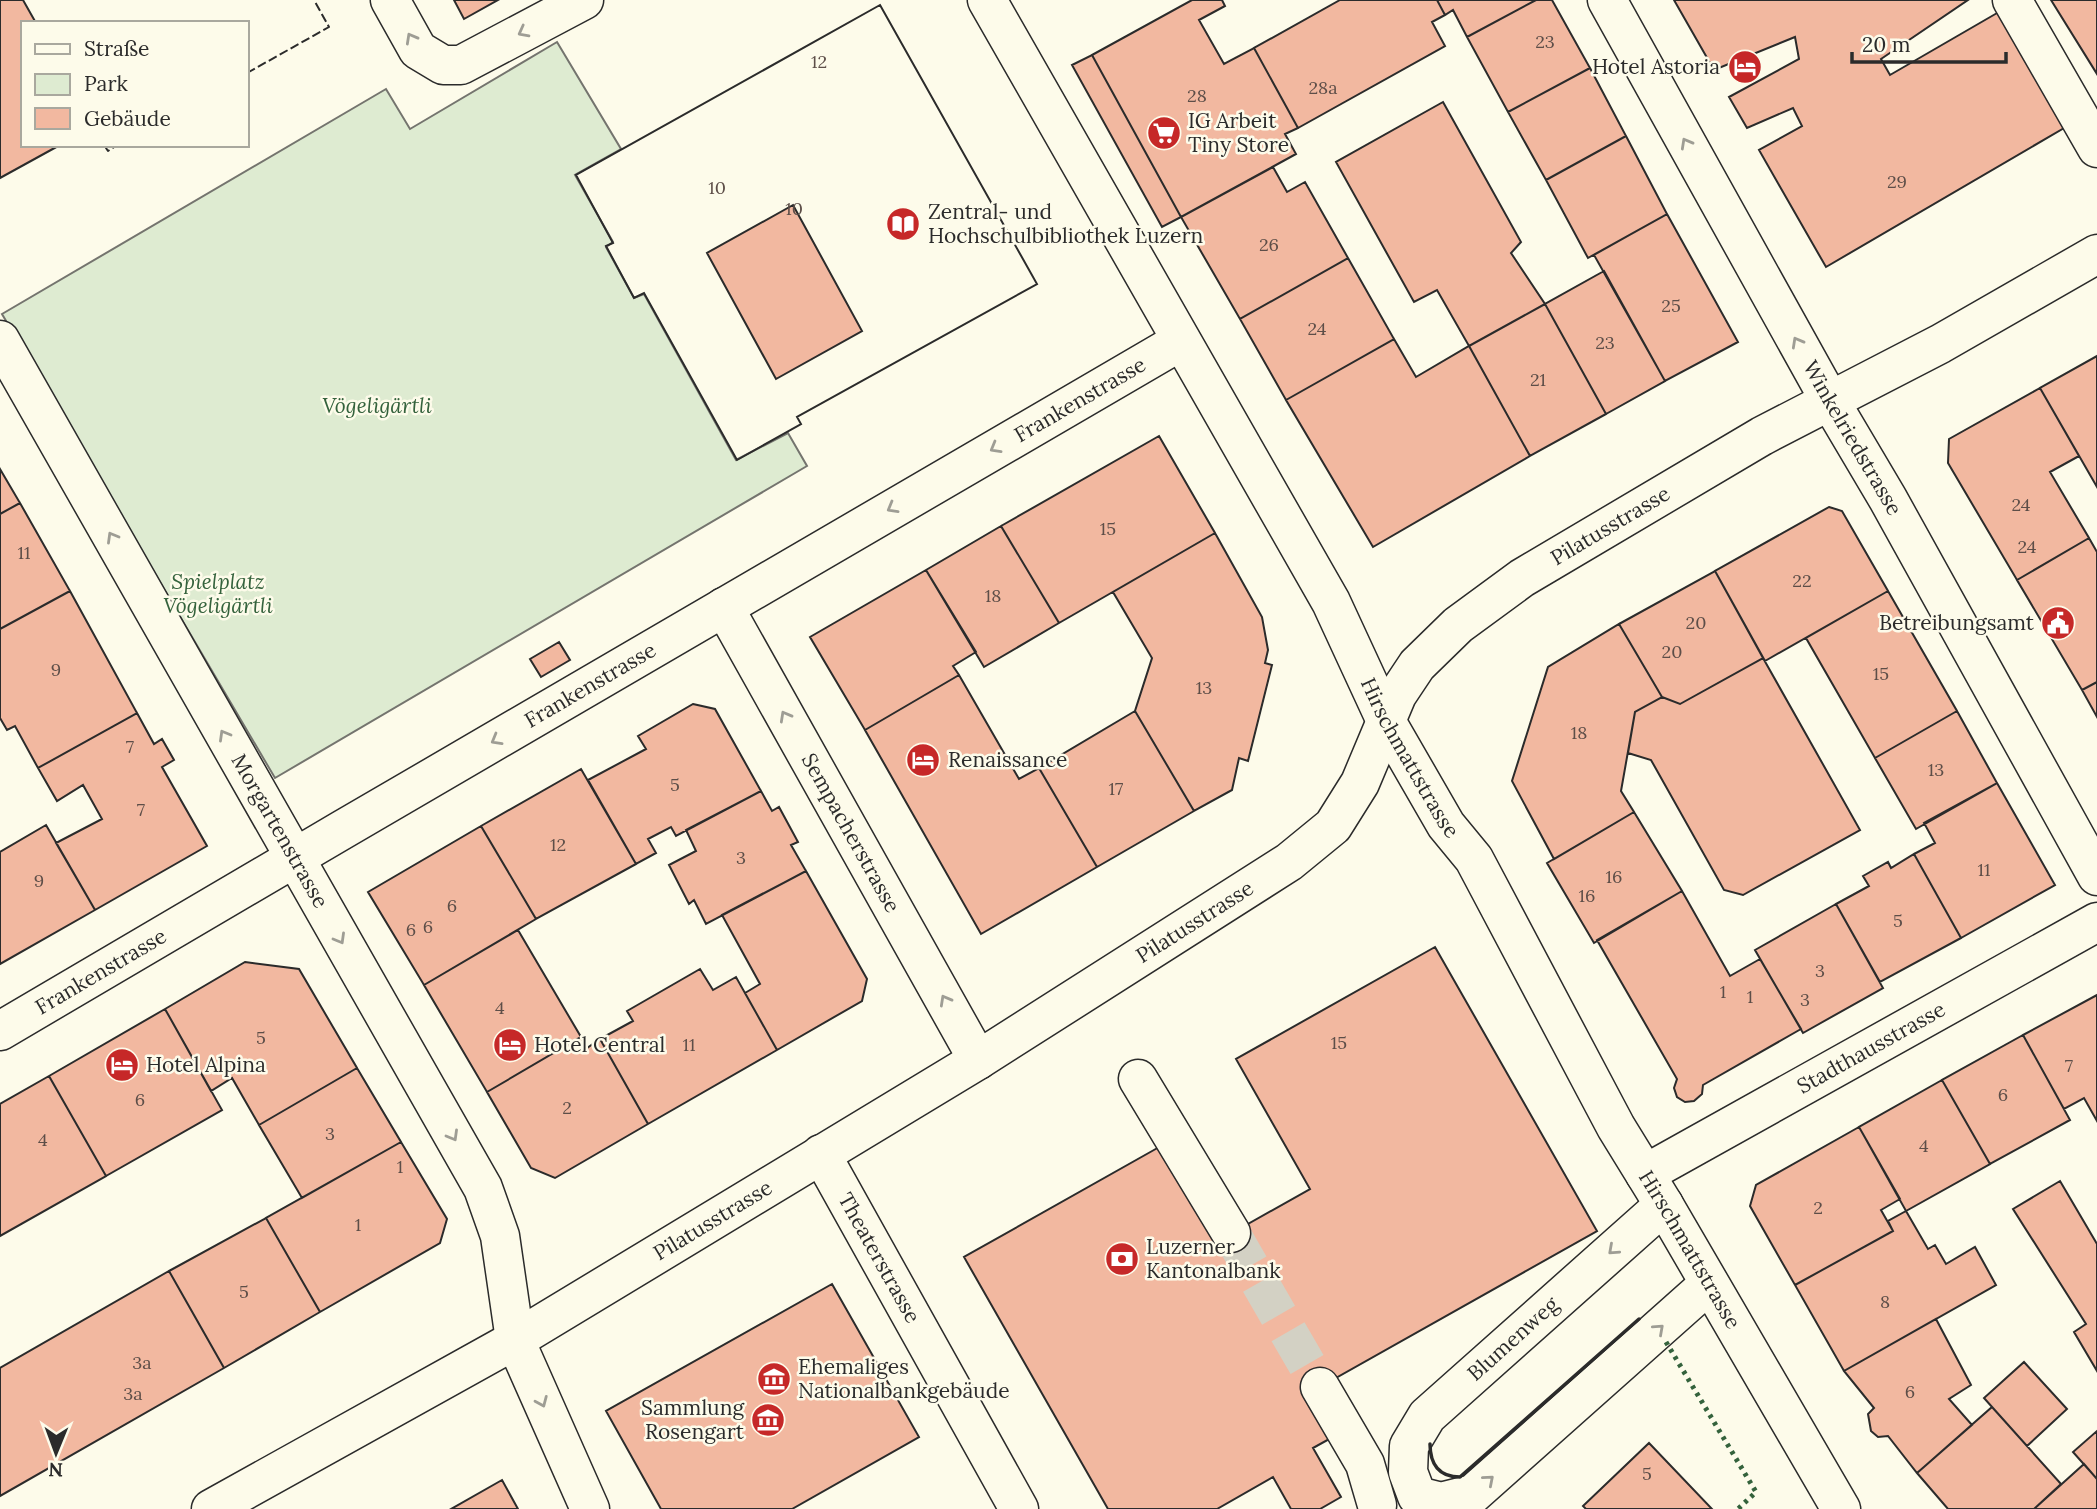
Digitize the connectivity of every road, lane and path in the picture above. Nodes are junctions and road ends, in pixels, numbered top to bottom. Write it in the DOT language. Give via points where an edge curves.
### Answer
graph roads {
  1 [pos="390,0"];
  2 [pos="584,0"];
  3 [pos="987,0"];
  4 [pos="1607,0"];
  5 [pos="2012,0"];
  6 [pos="2097,148"];
  7 [pos="2097,254"];
  8 [pos="0,340"];
  9 [pos="1181,341"];
  10 [pos="1830,401"];
  11 [pos="724,607"];
  12 [pos="1386,721"];
  13 [pos="294,859"];
  14 [pos="2097,876"];
  15 [pos="2097,922"];
  16 [pos="0,1031"];
  17 [pos="978,1060"];
  18 [pos="1138,1079"];
  19 [pos="821,1154"];
  20 [pos="1654,1189"];
  21 [pos="1231,1233"];
  22 [pos="1709,1284"];
  23 [pos="516,1340"];
  24 [pos="1320,1387"];
  25 [pos="1398,1503"];
  26 [pos="211,1509"];
  27 [pos="590,1509"];
  28 [pos="1019,1509"];
  29 [pos="1840,1509"];
  2 -- 1 [label="street, one-way" via="461,65 443,65 418,50"];
  3 -- 9 [label="street, Hirschmattstrasse"];
  10 -- 4 [label="street, Winkelriedstrasse, one-way"];
  5 -- 6 [label="street"];
  7 -- 10 [label="street, Pilatusstrasse"];
  13 -- 8 [label="street, Morgartenstrasse, one-way"];
  9 -- 11 [label="street, Frankenstrasse, one-way"];
  9 -- 12 [label="street, Hirschmattstrasse" via="1331,602"];
  10 -- 12 [label="street, Pilatusstrasse" via="1762,436 1522,578 1458,625 1417,665"];
  10 -- 14 [label="street, Winkelriedstrasse"];
  11 -- 13 [label="street, Frankenstrasse, one-way"];
  17 -- 11 [label="street, Sempacherstrasse, one-way"];
  12 -- 17 [label="street, Pilatusstrasse" via="1360,783 1333,825 1301,852"];
  12 -- 20 [label="street, Hirschmattstrasse" via="1447,825 1474,859 1616,1127"];
  13 -- 16 [label="street, Frankenstrasse"];
  13 -- 23 [label="street, Morgartenstrasse, one-way" via="483,1188 500,1236"];
  15 -- 20 [label="street, Stadthausstrasse"];
  17 -- 19 [label="street, Pilatusstrasse"];
  18 -- 21 [label="street"];
  19 -- 23 [label="street, Pilatusstrasse"];
  19 -- 28 [label="street, Theaterstrasse"];
  20 -- 22 [label="street, Hirschmattstrasse"];
  20 -- 25 [label="street, Blumenweg, one-way" via="1427,1416 1409,1446 1408,1472"];
  25 -- 22 [label="street, one-way" via="1441,1502 1473,1494"];
  22 -- 29 [label="street, Hirschmattstrasse"];
  23 -- 26 [label="street, Pilatusstrasse"];
  23 -- 27 [label="street, Morgartenstrasse, one-way"];
  24 -- 25 [label="street" via="1366,1464"];
}
